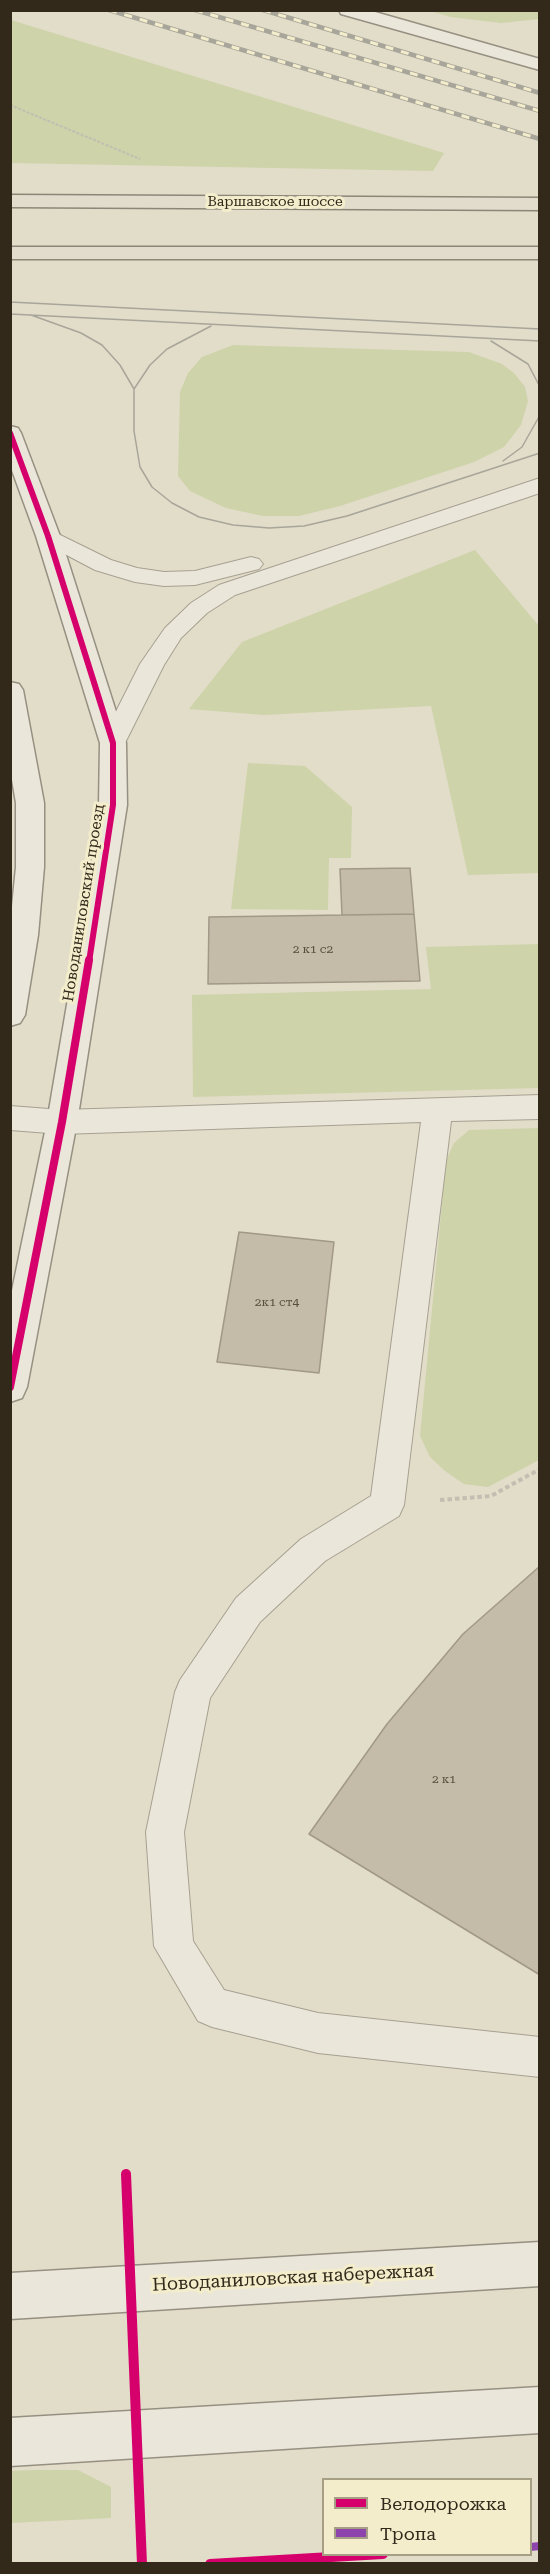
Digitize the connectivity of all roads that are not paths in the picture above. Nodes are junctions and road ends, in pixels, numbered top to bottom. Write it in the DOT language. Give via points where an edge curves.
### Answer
graph roads {
  1 [pos="346,10"];
  2 [pos="540,65"];
  3 [pos="10,201"];
  4 [pos="540,204"];
  5 [pos="10,253"];
  6 [pos="540,253"];
  7 [pos="10,433"];
  8 [pos="540,469"];
  9 [pos="540,484"];
  10 [pos="48,536"];
  11 [pos="10,690"];
  12 [pos="113,743"];
  13 [pos="11,1008"];
  14 [pos="540,1107"];
  15 [pos="438,1109"];
  16 [pos="10,1118"];
  17 [pos="63,1122"];
  18 [pos="10,1387"];
  19 [pos="540,2057"];
  20 [pos="540,2264"];
  21 [pos="10,2296"];
  22 [pos="540,2410"];
  23 [pos="10,2442"];
  1 -- 2 [label="street"];
  3 -- 4 [label="main road, Варшавское шоссе"];
  5 -- 6 [label="main road"];
  7 -- 10 [label="street, Новоданиловский проезд"];
  8 -- 10 [label="lane" via="219,574 195,578 135,575 103,565"];
  9 -- 12 [label="lane" via="227,590 199,608 174,633 152,664"];
  10 -- 12 [label="street, Новоданиловский проезд"];
  11 -- 13 [label="street" via="30,803 30,867"];
  12 -- 17 [label="street, Новоданиловский проезд" via="113,805 108,846"];
  14 -- 15 [label="lane"];
  15 -- 17 [label="lane"];
  15 -- 19 [label="lane" via="387,1505 313,1550 248,1610 193,1692 165,1832 174,1946 212,2007 318,2033"];
  16 -- 17 [label="lane"];
  17 -- 18 [label="street, Новоданиловский проезд"];
  20 -- 21 [label="street, Новоданиловская набережная"];
  22 -- 23 [label="street"];
}
